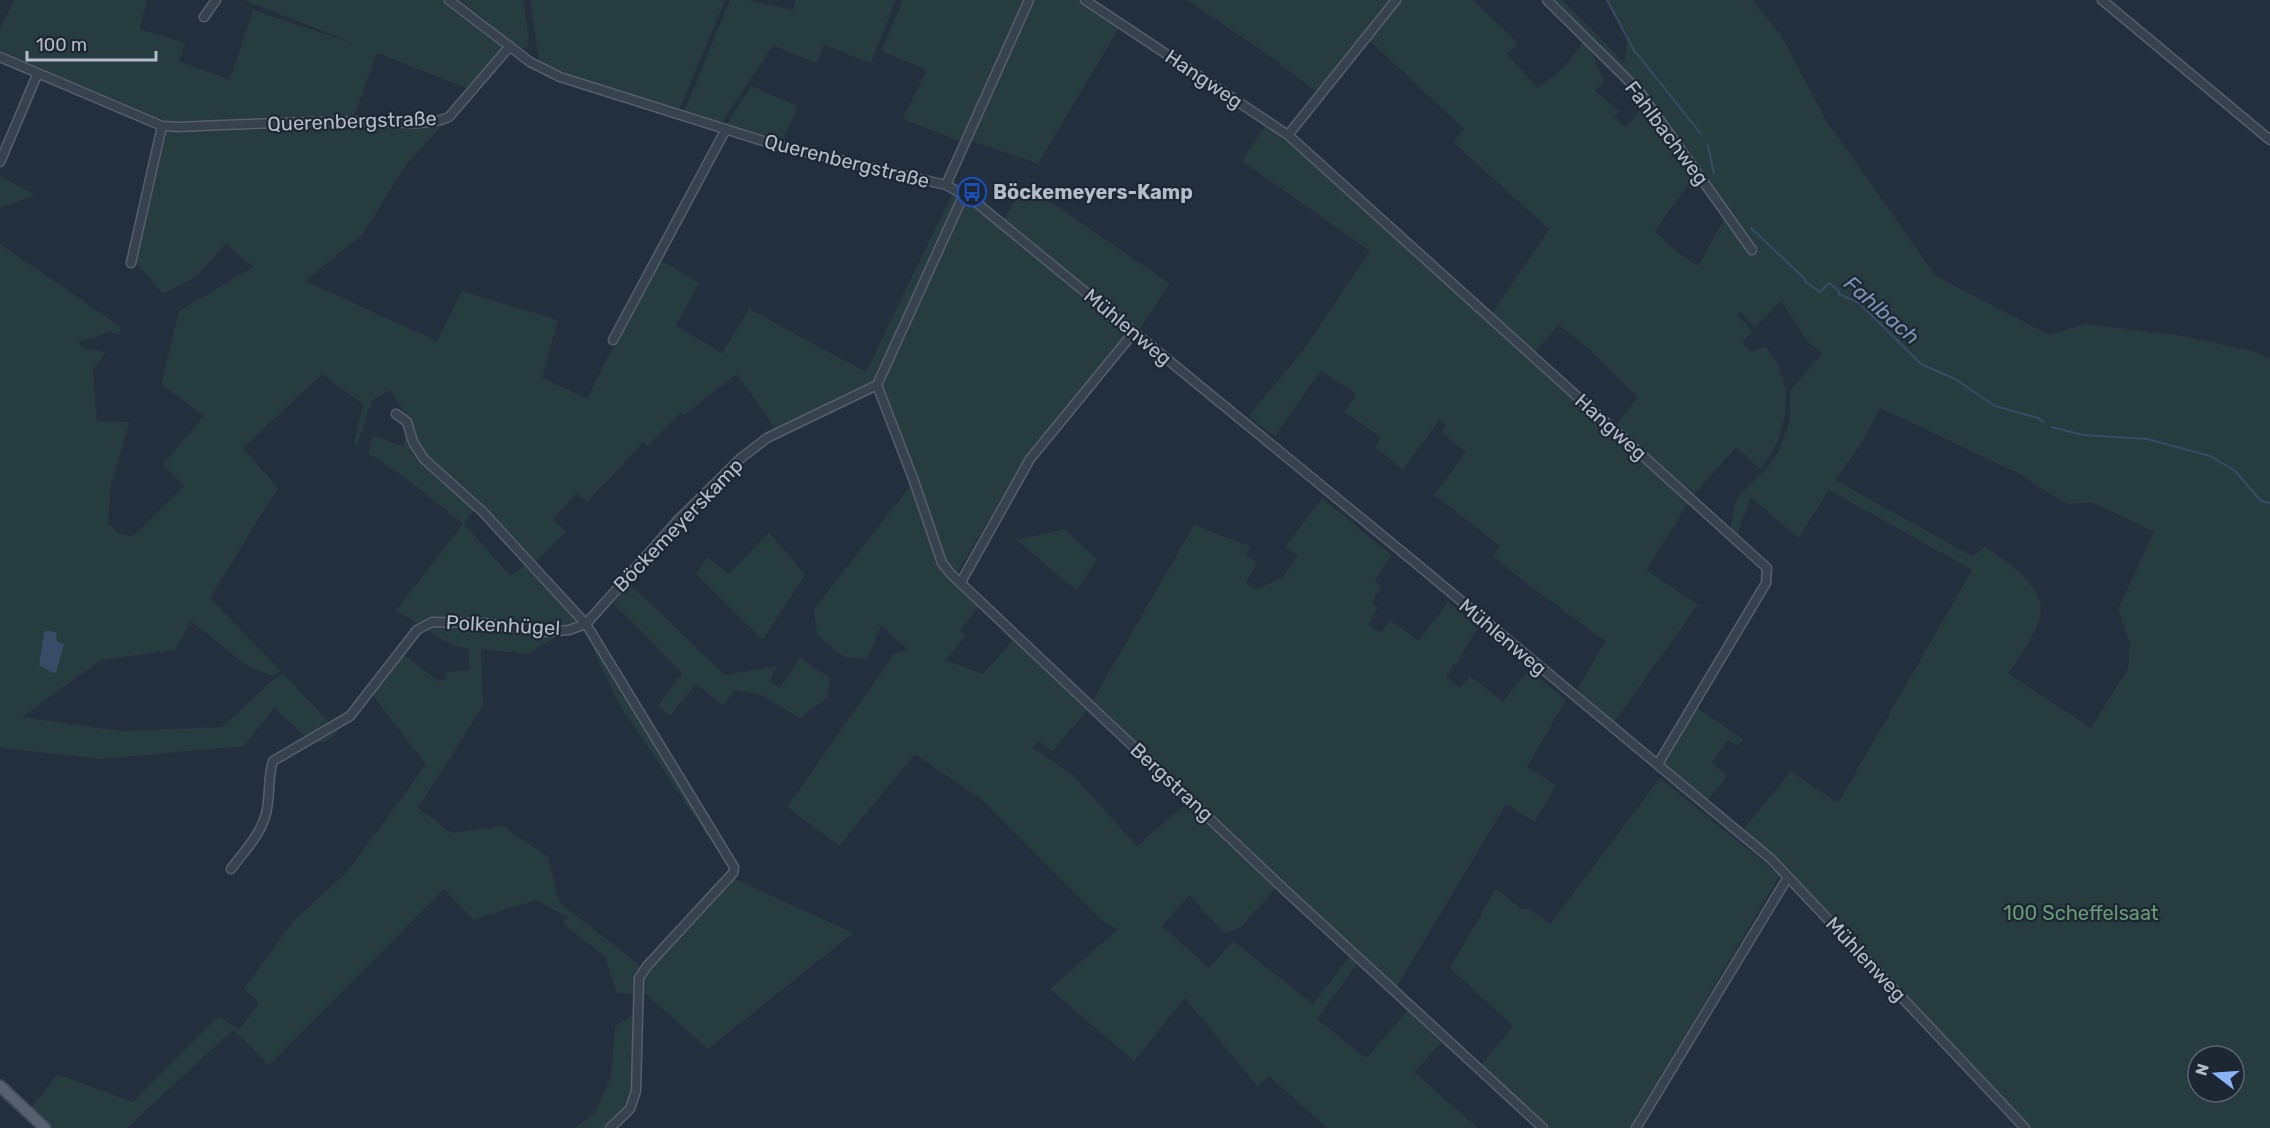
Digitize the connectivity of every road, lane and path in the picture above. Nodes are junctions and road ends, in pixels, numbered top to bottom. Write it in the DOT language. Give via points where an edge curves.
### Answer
graph roads {
  1 [pos="216,0"];
  2 [pos="449,0"];
  3 [pos="1029,0"];
  4 [pos="1084,0"];
  5 [pos="1396,0"];
  6 [pos="1547,0"];
  7 [pos="2102,0"];
  8 [pos="204,17"];
  9 [pos="510,46"];
  10 [pos="0,57"];
  11 [pos="37,75"];
  12 [pos="162,126"];
  13 [pos="726,129"];
  14 [pos="1287,135"];
  15 [pos="2270,140"];
  16 [pos="0,162"];
  17 [pos="946,185"];
  18 [pos="964,194"];
  19 [pos="1752,250"];
  20 [pos="131,263"];
  21 [pos="1134,332"];
  22 [pos="613,340"];
  23 [pos="877,385"];
  24 [pos="396,414"];
  25 [pos="961,582"];
  26 [pos="586,624"];
  27 [pos="1658,764"];
  28 [pos="231,869"];
  29 [pos="1788,877"];
  30 [pos="0,1086"];
  31 [pos="45,1128"];
  32 [pos="610,1128"];
  33 [pos="1543,1128"];
  34 [pos="1636,1128"];
  35 [pos="2025,1128"];
  1 -- 8 [label="street"];
  2 -- 9 [label="street, Querenbergstraße"];
  3 -- 17 [label="street, Querenbergstraße"];
  4 -- 14 [label="street, Hangweg"];
  5 -- 14 [label="street"];
  6 -- 19 [label="street, Fahlbachweg" via="1639,92"];
  7 -- 15 [label="street"];
  9 -- 12 [label="street, Querenbergstraße" via="449,117 437,123"];
  9 -- 13 [label="street, Querenbergstraße" via="530,62 560,77"];
  10 -- 11 [label="street"];
  11 -- 12 [label="street"];
  11 -- 16 [label="street"];
  12 -- 20 [label="street"];
  13 -- 17 [label="street, Querenbergstraße" via="776,145"];
  13 -- 22 [label="street"];
  14 -- 27 [label="street, Hangweg" via="1767,568 1766,584"];
  17 -- 18 [label="street, Mühlenweg"];
  18 -- 21 [label="street, Mühlenweg"];
  18 -- 23 [label="street"];
  21 -- 25 [label="street" via="1030,459"];
  21 -- 27 [label="street, Mühlenweg"];
  23 -- 25 [label="street, Bergstrang" via="942,562"];
  23 -- 26 [label="street, Böckemeyerskamp" via="767,438 741,458"];
  24 -- 26 [label="street, Polkenhügel" via="407,422 424,459 482,511"];
  25 -- 33 [label="street, Bergstrang"];
  26 -- 28 [label="street, Polkenhügel" via="545,632 432,621 417,630 350,716 273,761 266,815"];
  26 -- 32 [label="street" via="734,867 733,873 639,978 636,1091 630,1109"];
  27 -- 29 [label="street, Mühlenweg"];
  29 -- 34 [label="street"];
  29 -- 35 [label="street, Mühlenweg"];
  30 -- 31 [label="main road"];
}
